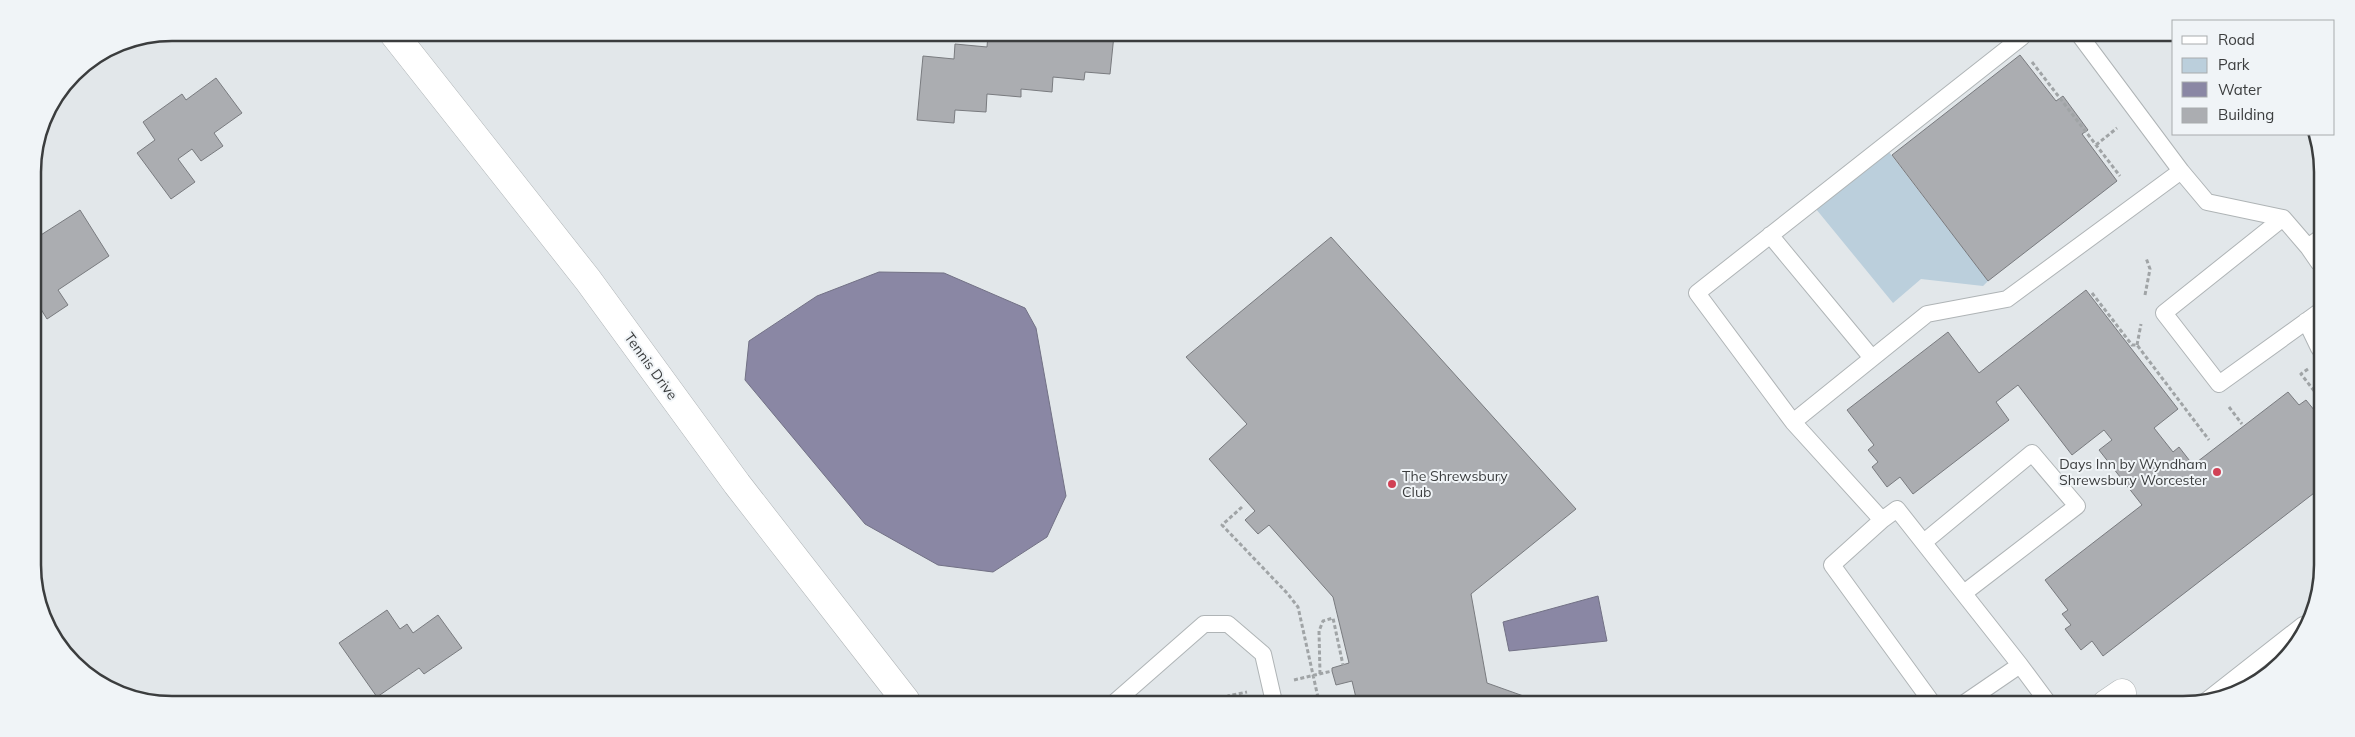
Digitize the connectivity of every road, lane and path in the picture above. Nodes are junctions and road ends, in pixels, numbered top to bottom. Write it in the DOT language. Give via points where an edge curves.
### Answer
graph roads {
  1 [pos="399,41"];
  2 [pos="2017,41"];
  3 [pos="2084,41"];
  4 [pos="2029,58"];
  5 [pos="2181,171"];
  6 [pos="2120,176"];
  7 [pos="2283,218"];
  8 [pos="1770,235"];
  9 [pos="2314,243"];
  10 [pos="2092,293"];
  11 [pos="2313,317"];
  12 [pos="1872,358"];
  13 [pos="1793,422"];
  14 [pos="2209,440"];
  15 [pos="1242,507"];
  16 [pos="1882,520"];
  17 [pos="1924,542"];
  18 [pos="1964,593"];
  19 [pos="2295,631"];
  20 [pos="1343,665"];
  21 [pos="2020,665"];
  22 [pos="1332,671"];
  23 [pos="1320,674"];
  24 [pos="1313,676"];
  25 [pos="1302,679"];
  26 [pos="2220,690"];
  27 [pos="1273,695"];
  28 [pos="1317,695"];
  29 [pos="1927,695"];
  30 [pos="1976,695"];
  31 [pos="2042,695"];
  32 [pos="901,696"];
  33 [pos="1122,696"];
  1 -- 32 [label="street, Tennis Drive" via="588,280 737,484"];
  2 -- 8 [label="lane"];
  3 -- 5 [label="lane"];
  4 -- 6 [label="path"];
  5 -- 7 [label="lane" via="2207,202"];
  5 -- 12 [label="lane" via="2007,299 1927,314"];
  7 -- 9 [label="lane"];
  7 -- 11 [label="lane" via="2164,313 2219,384"];
  8 -- 12 [label="lane"];
  8 -- 13 [label="lane" via="1698,293"];
  10 -- 14 [label="path" via="2132,345 2137,345"];
  12 -- 13 [label="lane"];
  13 -- 16 [label="lane"];
  15 -- 24 [label="path" via="1222,525 1298,607"];
  16 -- 17 [label="lane" via="1897,508"];
  16 -- 29 [label="lane" via="1832,565"];
  17 -- 18 [label="lane"];
  17 -- 18 [label="lane" via="2032,453 2077,506"];
  18 -- 21 [label="lane"];
  19 -- 26 [label="lane"];
  20 -- 23 [label="path" via="1333,618 1323,621 1319,631"];
  21 -- 30 [label="lane"];
  21 -- 31 [label="lane"];
  22 -- 23 [label="path"];
  23 -- 24 [label="path"];
  24 -- 25 [label="path"];
  24 -- 28 [label="path"];
  27 -- 33 [label="lane" via="1263,654 1228,624 1204,624"];
}
